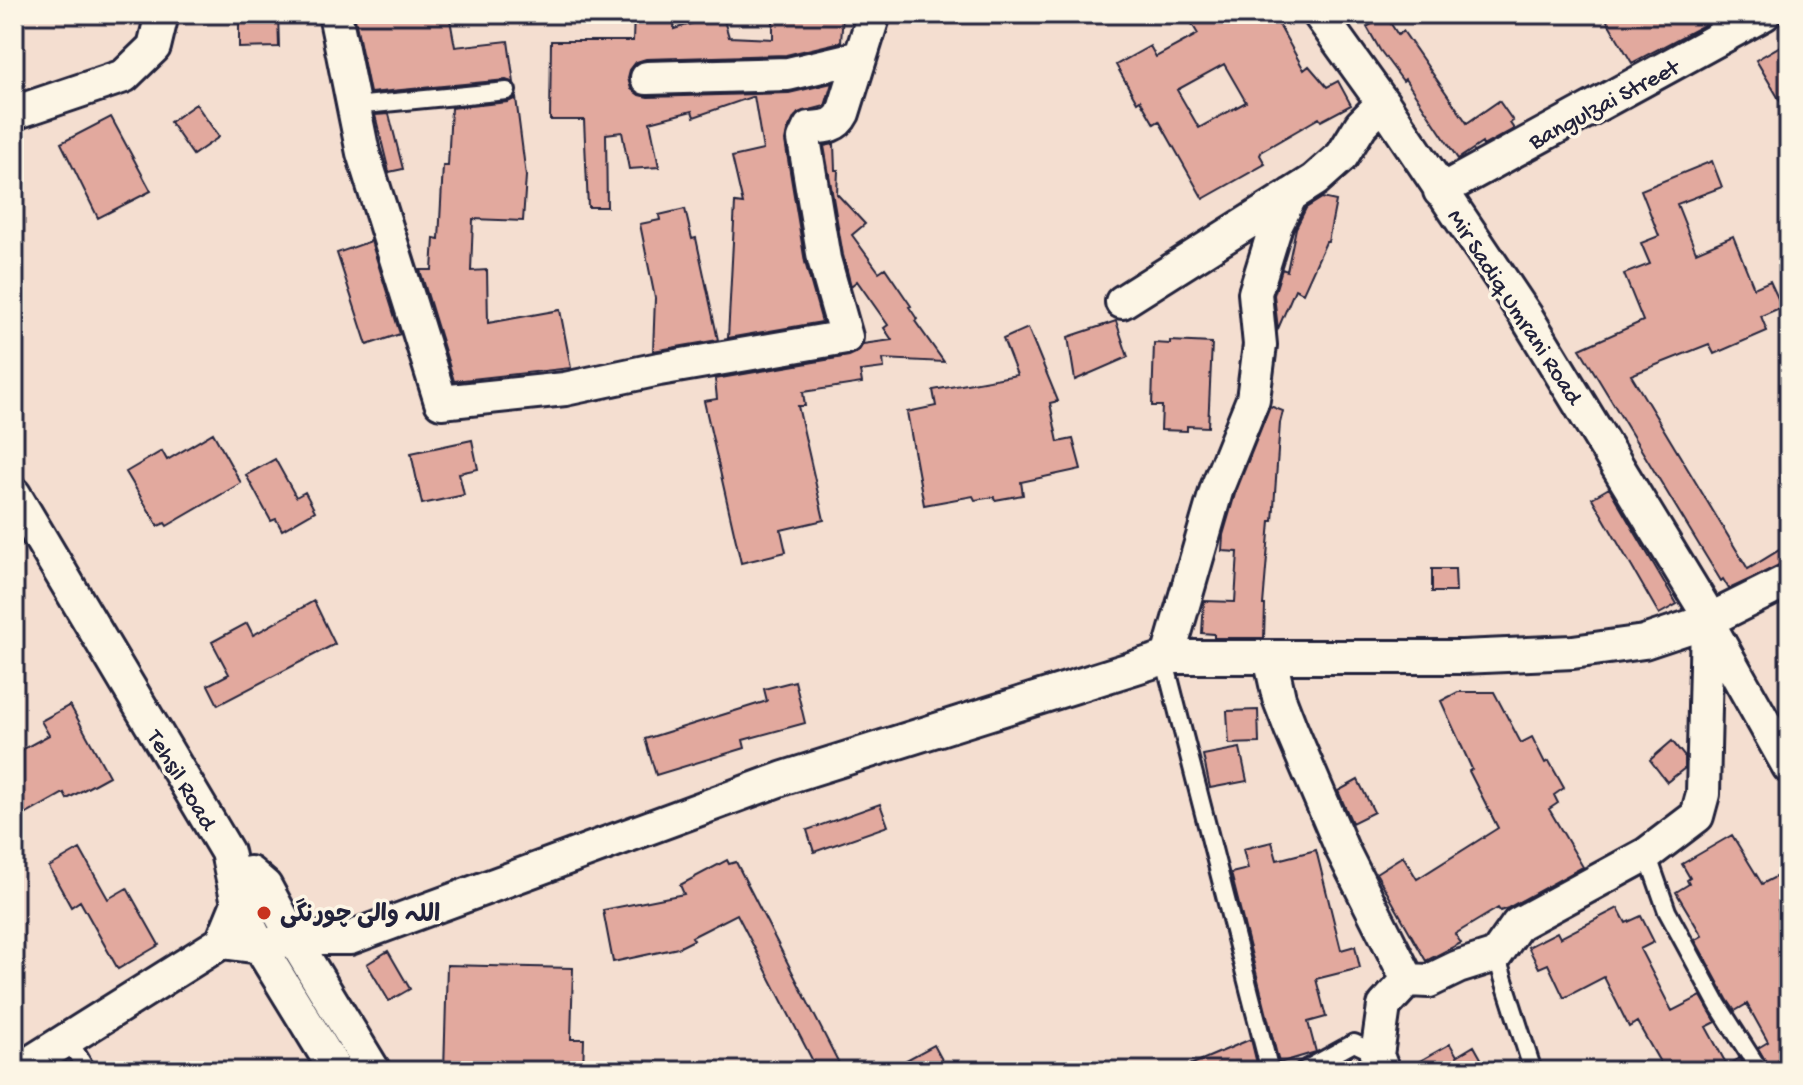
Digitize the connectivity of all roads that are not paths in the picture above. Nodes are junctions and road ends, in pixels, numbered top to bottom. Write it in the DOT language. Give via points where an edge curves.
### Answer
graph roads {
  1 [pos="162,14"];
  2 [pos="335,14"];
  3 [pos="874,14"];
  4 [pos="1319,14"];
  5 [pos="1764,14"];
  6 [pos="1719,25"];
  7 [pos="860,57"];
  8 [pos="647,78"];
  9 [pos="507,91"];
  10 [pos="1383,103"];
  11 [pos="354,106"];
  12 [pos="14,113"];
  13 [pos="1440,191"];
  14 [pos="1291,195"];
  15 [pos="1122,302"];
  16 [pos="14,494"];
  17 [pos="1789,580"];
  18 [pos="1704,613"];
  19 [pos="1270,657"];
  20 [pos="1166,658"];
  21 [pos="1789,767"];
  22 [pos="1647,854"];
  23 [pos="251,895"];
  24 [pos="293,938"];
  25 [pos="222,942"];
  26 [pos="260,947"];
  27 [pos="1496,955"];
  28 [pos="1408,980"];
  29 [pos="68,1039"];
  30 [pos="1380,1062"];
  31 [pos="17,1071"];
  32 [pos="87,1071"];
  33 [pos="336,1071"];
  34 [pos="374,1071"];
  35 [pos="1270,1071"];
  36 [pos="1303,1071"];
  37 [pos="1533,1071"];
  38 [pos="1760,1071"];
  1 -- 12 [label="street" via="154,47 124,76"];
  2 -- 11 [label="street"];
  3 -- 7 [label="street"];
  4 -- 10 [label="street, Mir Sadiq Umrani Road"];
  5 -- 6 [label="street, Bangulzai Street"];
  6 -- 13 [label="street, Bangulzai Street"];
  7 -- 8 [label="street" via="788,74"];
  7 -- 11 [label="street" via="838,122 809,128 804,139 824,259 846,337 565,389 441,402 363,153"];
  9 -- 11 [label="lane"];
  10 -- 13 [label="street, Mir Sadiq Umrani Road"];
  10 -- 14 [label="street" via="1342,156"];
  13 -- 18 [label="street, Mir Sadiq Umrani Road" via="1526,316"];
  14 -- 15 [label="street"];
  14 -- 20 [label="street" via="1255,293 1260,345 1253,399 1217,488"];
  16 -- 23 [label="street, Tehsil Road"];
  17 -- 18 [label="street"];
  18 -- 19 [label="street" via="1644,642 1573,652"];
  18 -- 21 [label="street, Mir Sadiq Umrani Road"];
  18 -- 22 [label="street" via="1703,794 1697,816"];
  19 -- 20 [label="street"];
  19 -- 28 [label="street" via="1279,698 1342,849"];
  20 -- 24 [label="street" via="784,778 350,938"];
  20 -- 35 [label="lane"];
  22 -- 27 [label="street" via="1518,924"];
  22 -- 38 [label="lane" via="1667,911"];
  23 -- 24 [label="street"];
  23 -- 25 [label="street"];
  23 -- 26 [label="street"];
  24 -- 26 [label="street"];
  24 -- 34 [label="street"];
  25 -- 26 [label="street"];
  25 -- 29 [label="street"];
  26 -- 33 [label="street"];
  27 -- 28 [label="street" via="1429,981"];
  27 -- 37 [label="lane"];
  28 -- 30 [label="street" via="1384,1006"];
  29 -- 31 [label="street"];
  29 -- 32 [label="lane"];
  30 -- 36 [label="lane" via="1354,1043"];
}
